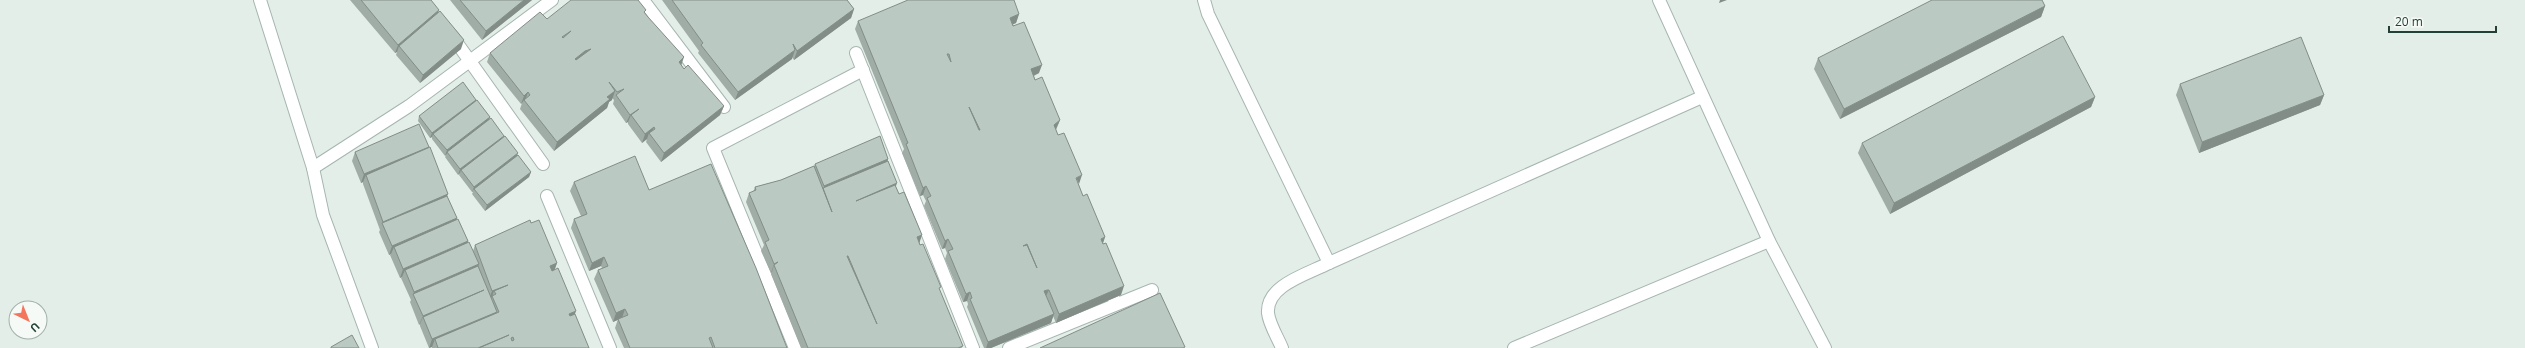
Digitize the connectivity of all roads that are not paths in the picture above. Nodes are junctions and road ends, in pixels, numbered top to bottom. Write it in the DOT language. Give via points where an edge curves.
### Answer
graph roads {
  1 [pos="260,0"];
  2 [pos="552,0"];
  3 [pos="642,0"];
  4 [pos="1204,0"];
  5 [pos="1659,0"];
  6 [pos="443,24"];
  7 [pos="856,52"];
  8 [pos="470,61"];
  9 [pos="863,70"];
  10 [pos="1702,97"];
  11 [pos="724,107"];
  12 [pos="544,164"];
  13 [pos="313,168"];
  14 [pos="547,196"];
  15 [pos="1769,241"];
  16 [pos="1329,263"];
  17 [pos="1104,275"];
  18 [pos="1152,290"];
  19 [pos="1116,304"];
  20 [pos="372,348"];
  21 [pos="610,348"];
  22 [pos="795,348"];
  23 [pos="973,348"];
  24 [pos="1010,348"];
  25 [pos="1282,348"];
  26 [pos="1514,348"];
  27 [pos="1825,348"];
  1 -- 13 [label="street"];
  2 -- 8 [label="street"];
  3 -- 11 [label="street"];
  4 -- 16 [label="street" via="1208,14"];
  5 -- 10 [label="street"];
  6 -- 8 [label="street"];
  7 -- 9 [label="street"];
  8 -- 12 [label="street"];
  8 -- 13 [label="street" via="409,106"];
  9 -- 22 [label="street" via="713,148"];
  9 -- 23 [label="street"];
  10 -- 15 [label="street"];
  10 -- 16 [label="street"];
  13 -- 20 [label="street" via="323,215"];
  14 -- 21 [label="street"];
  15 -- 26 [label="street"];
  15 -- 27 [label="street"];
  16 -- 25 [label="street" via="1282,287 1270,298 1268,314"];
  17 -- 19 [label="street"];
  18 -- 19 [label="street"];
  19 -- 24 [label="street"];
}
